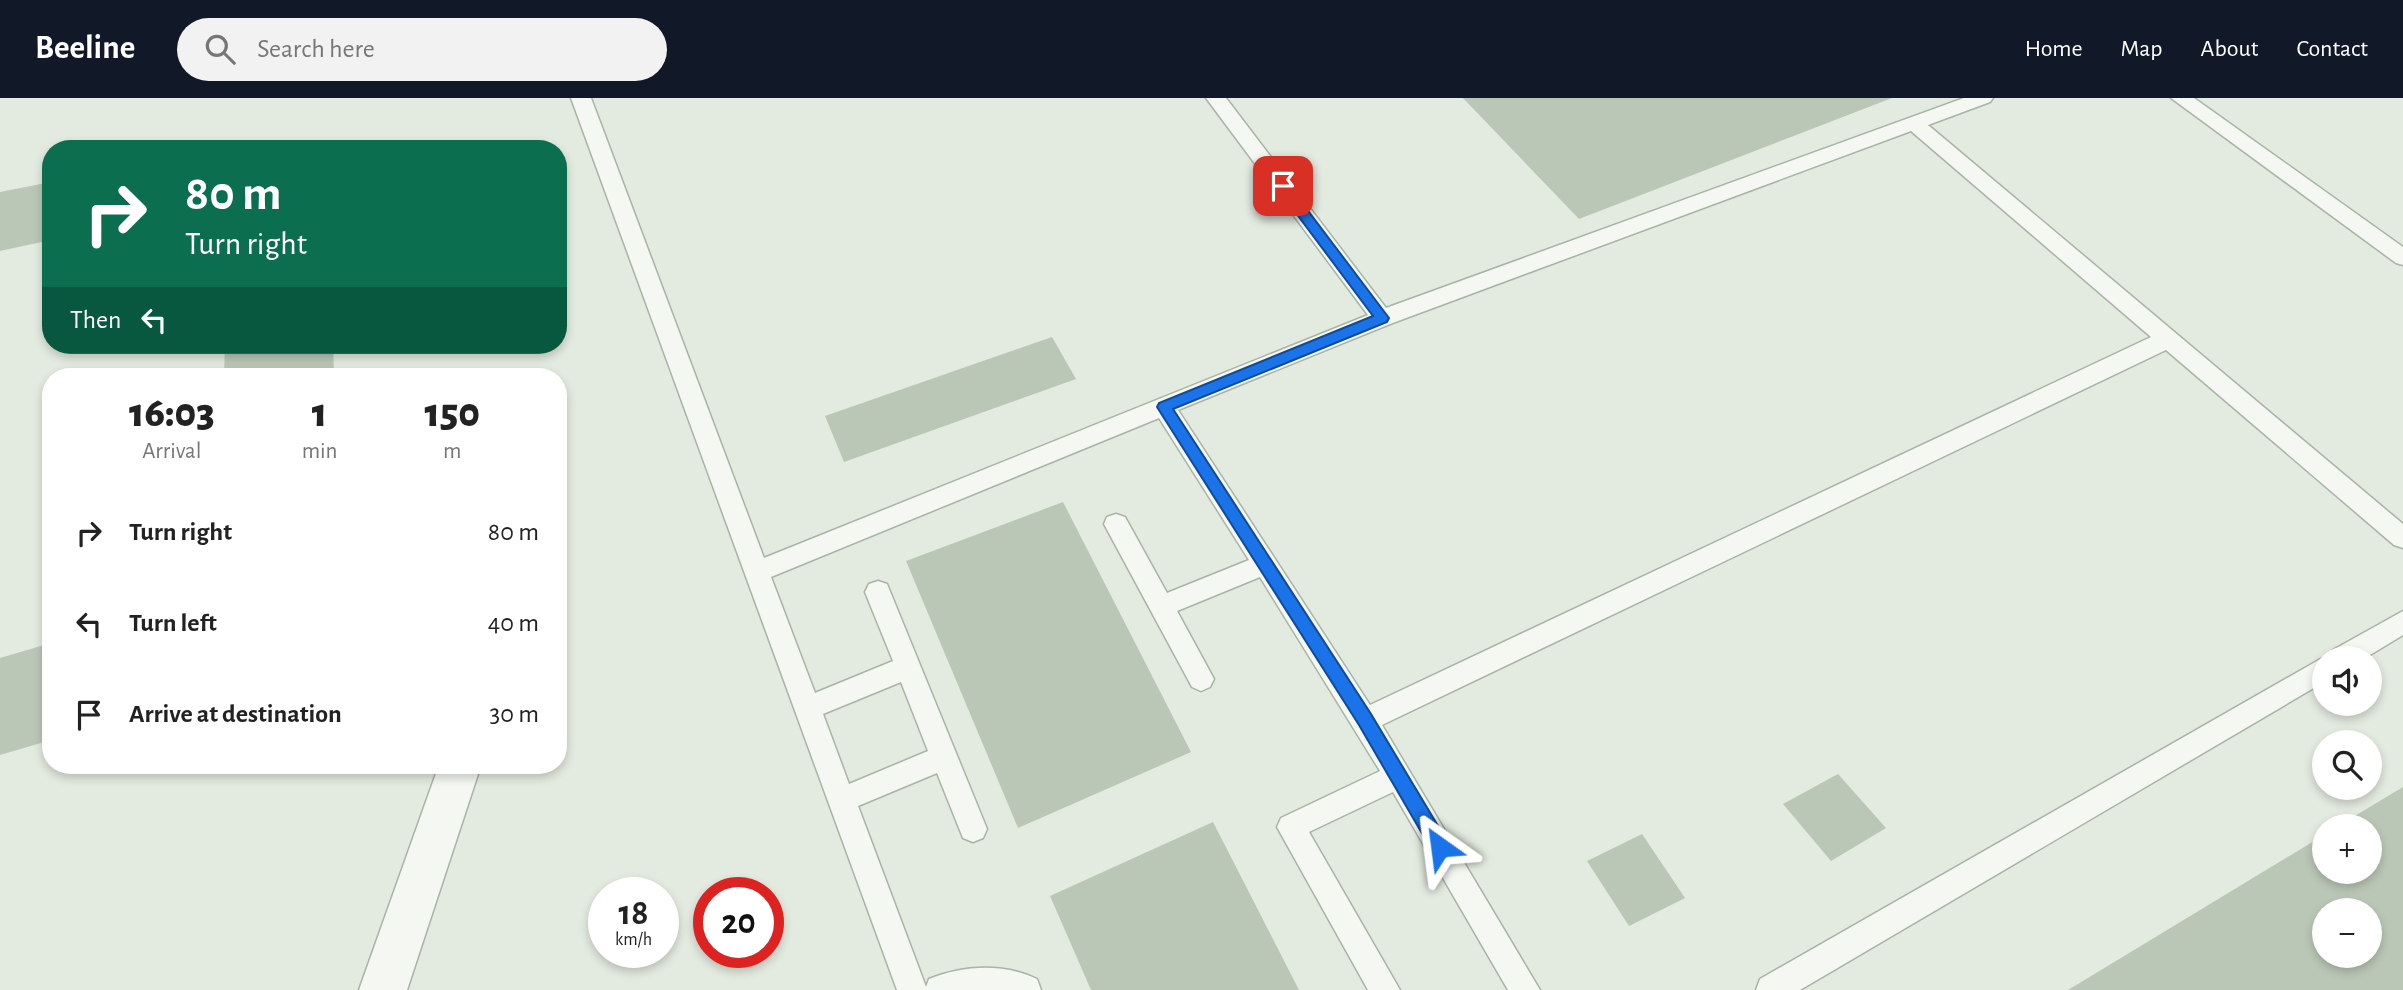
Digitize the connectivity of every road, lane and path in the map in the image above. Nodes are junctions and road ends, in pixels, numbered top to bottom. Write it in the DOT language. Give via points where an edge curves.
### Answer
graph roads {
  1 [pos="581,98"];
  2 [pos="1216,98"];
  3 [pos="1983,98"];
  4 [pos="2181,98"];
  5 [pos="1913,124"];
  6 [pos="2402,257"];
  7 [pos="1382,318"];
  8 [pos="2168,339"];
  9 [pos="1164,407"];
  10 [pos="1116,524"];
  11 [pos="2403,538"];
  12 [pos="1265,564"];
  13 [pos="756,572"];
  14 [pos="878,592"];
  15 [pos="1161,606"];
  16 [pos="2403,622"];
  17 [pos="2362,646"];
  18 [pos="908,667"];
  19 [pos="2312,675"];
  20 [pos="1201,679"];
  21 [pos="807,708"];
  22 [pos="1365,720"];
  23 [pos="944,757"];
  24 [pos="457,774"];
  25 [pos="1398,776"];
  26 [pos="841,800"];
  27 [pos="973,829"];
  28 [pos="383,990"];
  29 [pos="912,990"];
  30 [pos="940,990"];
  31 [pos="1026,990"];
  32 [pos="1385,990"];
  33 [pos="1525,990"];
  34 [pos="1771,990"];
  1 -- 13 [label="lane"];
  2 -- 7 [label="lane"];
  3 -- 5 [label="lane"];
  4 -- 6 [label="lane"];
  5 -- 7 [label="lane"];
  5 -- 8 [label="lane"];
  7 -- 9 [label="lane"];
  8 -- 11 [label="lane"];
  8 -- 22 [label="lane"];
  9 -- 12 [label="lane"];
  9 -- 13 [label="lane"];
  10 -- 15 [label="lane"];
  12 -- 15 [label="lane"];
  12 -- 22 [label="lane"];
  13 -- 21 [label="lane"];
  14 -- 18 [label="lane"];
  15 -- 20 [label="lane"];
  16 -- 17 [label="lane"];
  18 -- 21 [label="lane"];
  18 -- 23 [label="lane"];
  19 -- 34 [label="lane"];
  21 -- 26 [label="lane"];
  22 -- 25 [label="lane"];
  23 -- 26 [label="lane"];
  23 -- 27 [label="lane"];
  24 -- 28 [label="street"];
  25 -- 32 [label="lane" via="1290,827"];
  25 -- 33 [label="lane"];
  26 -- 29 [label="lane"];
  30 -- 31 [label="lane" via="981,983"];
}
